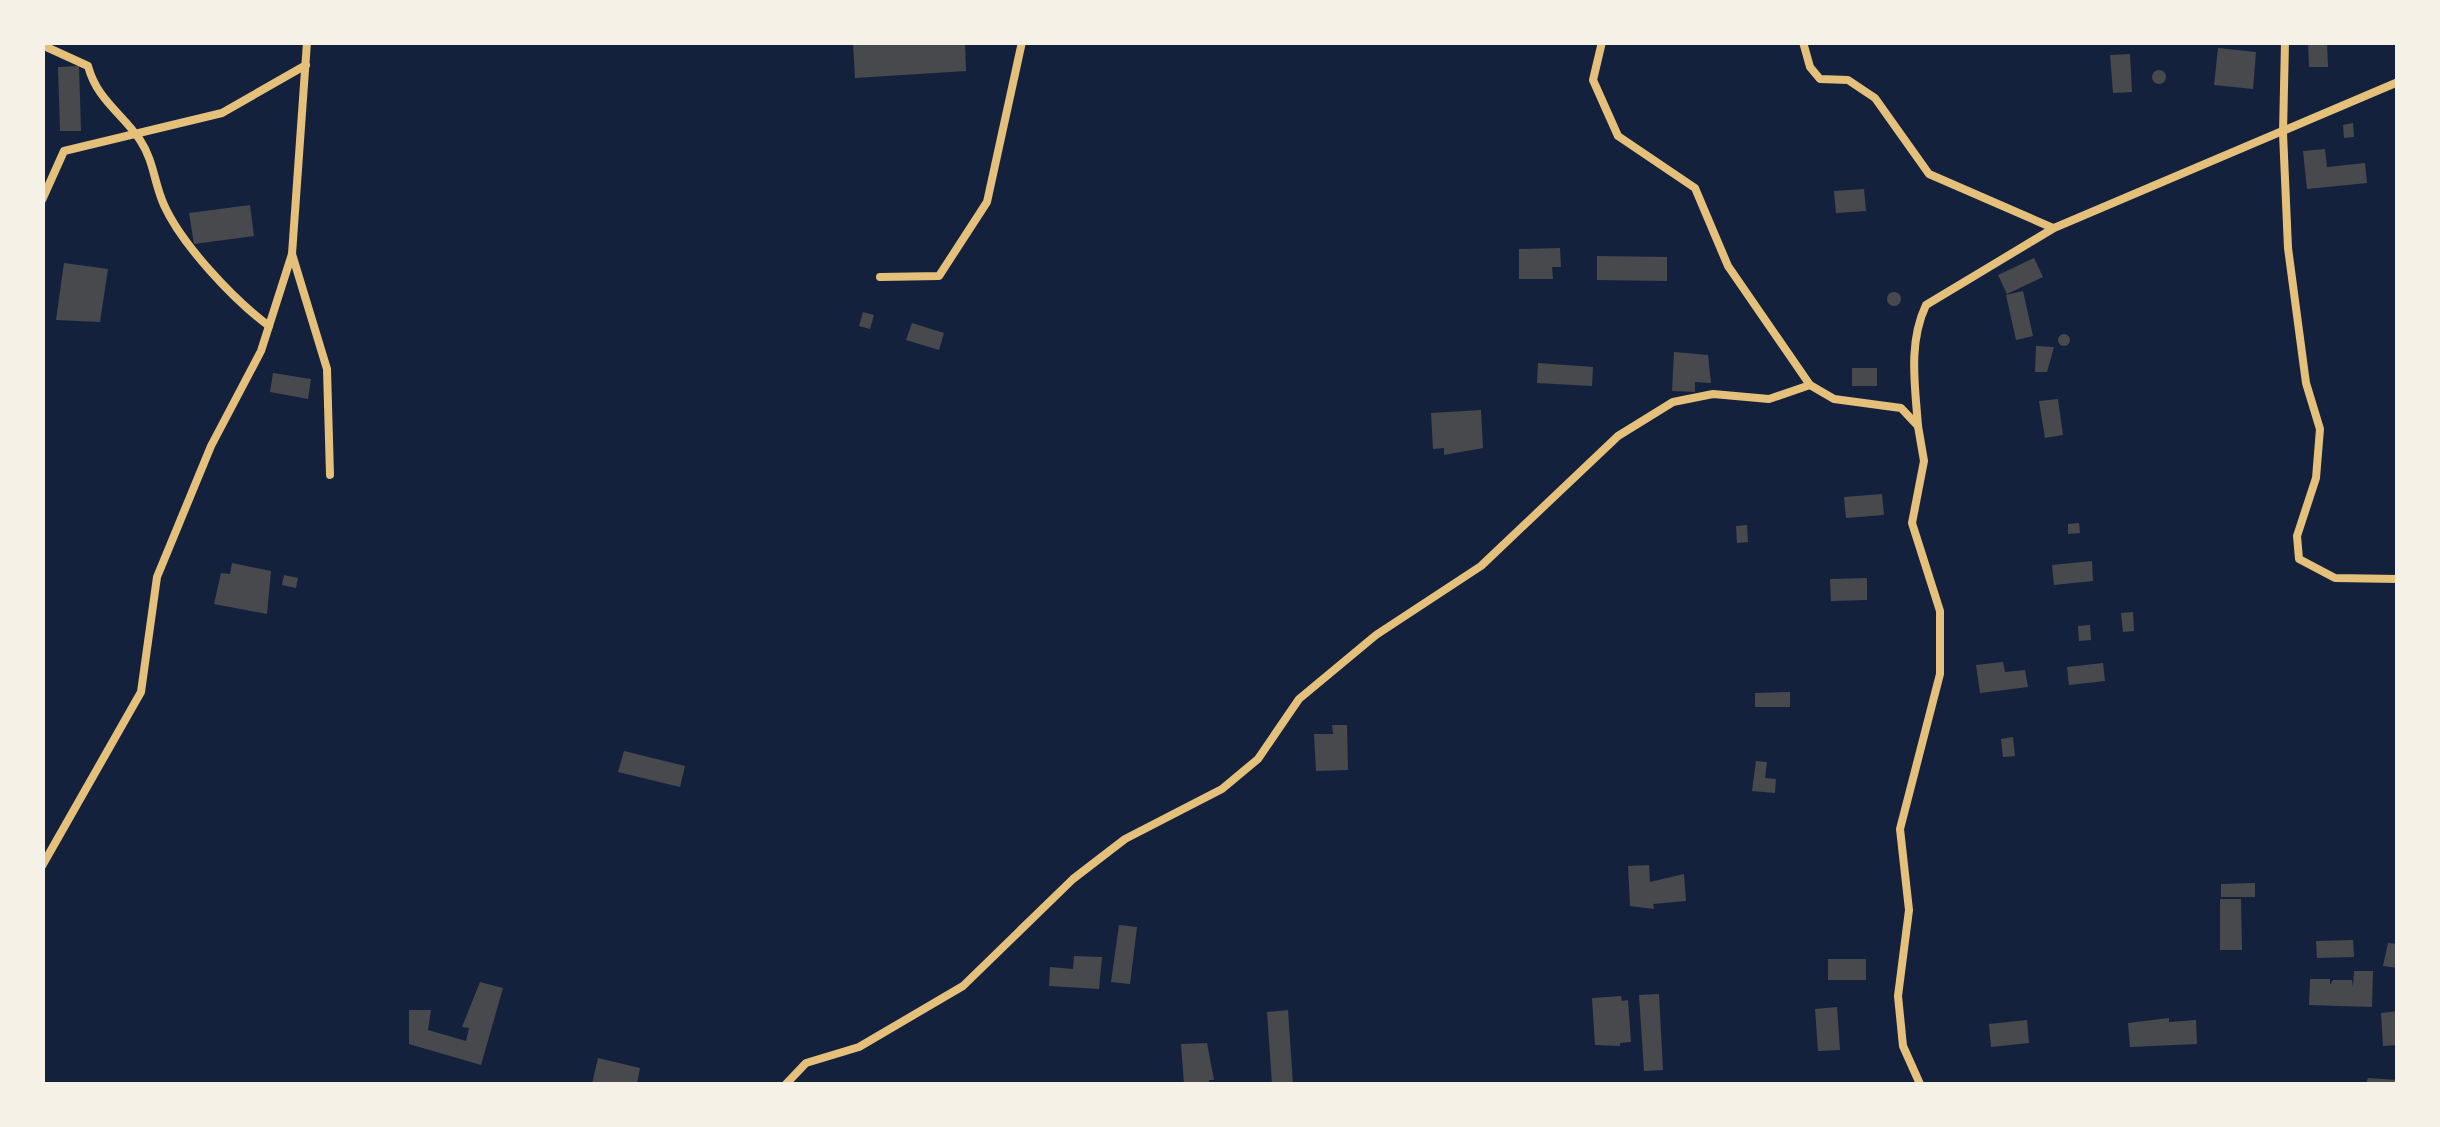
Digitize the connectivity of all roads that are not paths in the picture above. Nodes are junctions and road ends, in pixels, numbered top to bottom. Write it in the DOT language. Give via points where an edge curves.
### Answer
graph roads {
  1 [pos="307,42"];
  2 [pos="1022,42"];
  3 [pos="1602,42"];
  4 [pos="1803,42"];
  5 [pos="2286,42"];
  6 [pos="42,45"];
  7 [pos="306,65"];
  8 [pos="2398,82"];
  9 [pos="2282,133"];
  10 [pos="138,136"];
  11 [pos="42,200"];
  12 [pos="2054,228"];
  13 [pos="292,254"];
  14 [pos="880,277"];
  15 [pos="269,326"];
  16 [pos="1810,385"];
  17 [pos="1918,426"];
  18 [pos="330,475"];
  19 [pos="2398,579"];
  20 [pos="42,866"];
  21 [pos="786,1084"];
  22 [pos="1920,1084"];
  1 -- 7 [label="street"];
  2 -- 14 [label="street" via="987,202 940,276"];
  3 -- 16 [label="street" via="1594,80 1618,136 1695,188 1728,266"];
  4 -- 12 [label="street" via="1820,80 1848,80 1875,98 1929,174"];
  5 -- 9 [label="street"];
  6 -- 10 [label="street" via="88,66 94,88"];
  7 -- 10 [label="street" via="222,113"];
  7 -- 13 [label="street"];
  8 -- 9 [label="street"];
  9 -- 12 [label="street"];
  9 -- 19 [label="street" via="2288,248 2306,383 2320,429 2316,478 2297,536 2299,559 2335,578"];
  10 -- 11 [label="street" via="64,151"];
  10 -- 15 [label="street" via="163,204 186,242"];
  12 -- 17 [label="street" via="1926,306 1914,359"];
  13 -- 15 [label="street"];
  13 -- 18 [label="street" via="327,369"];
  15 -- 20 [label="street" via="157,577 141,692"];
  16 -- 17 [label="street" via="1834,398 1901,408"];
  16 -- 21 [label="street" via="1769,399 1713,394 1674,402 1618,436 1481,566 1376,635 1299,698 1258,759 1222,789 1125,838 1073,879 964,986 859,1047 806,1063"];
  17 -- 22 [label="street" via="1924,462 1912,523 1940,611 1940,674 1900,829 1909,910 1898,996 1903,1046"];
}
